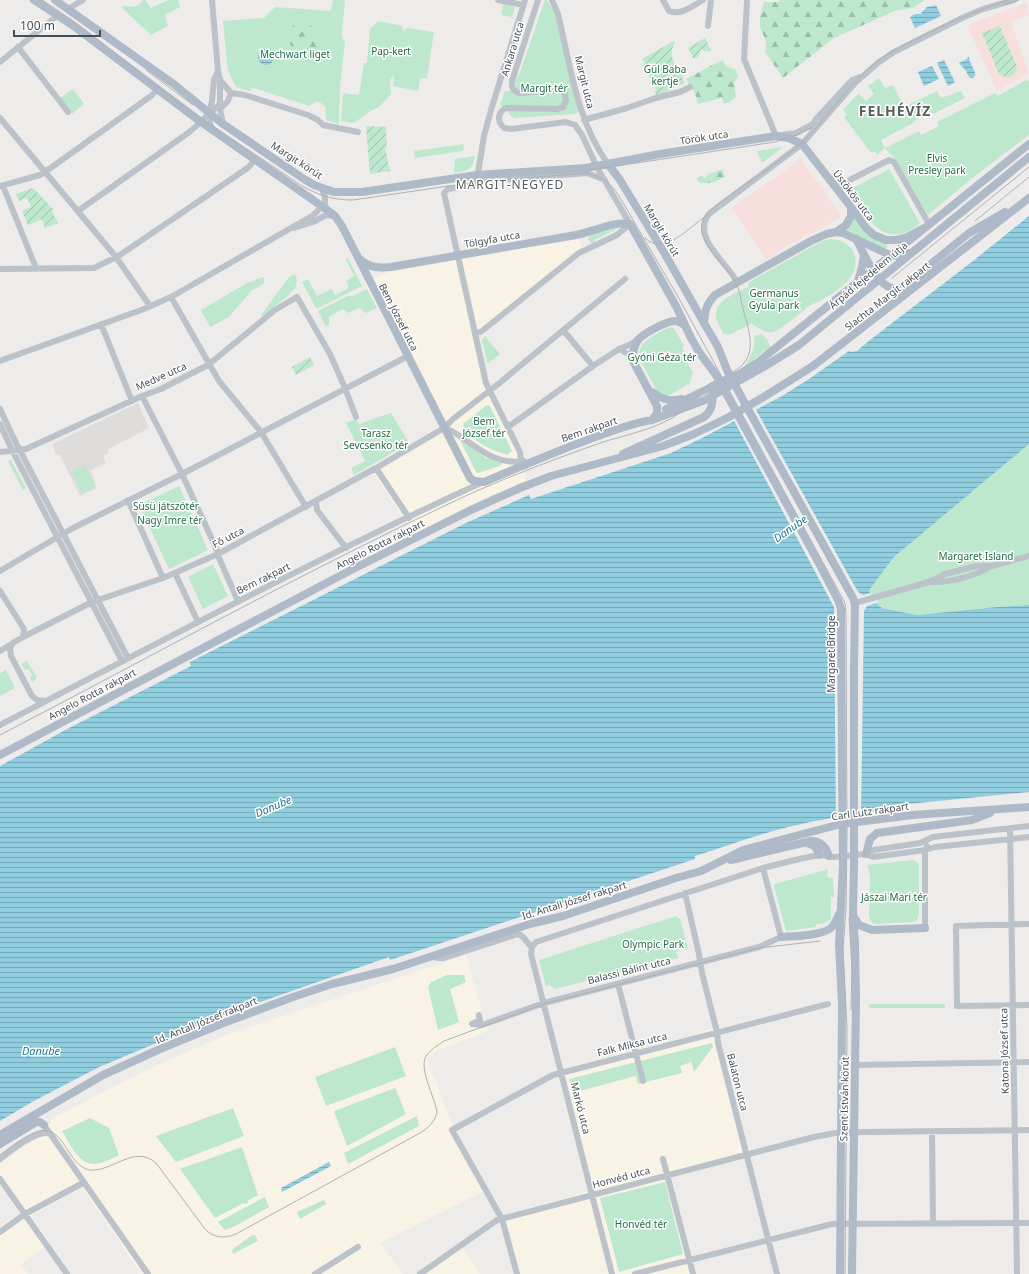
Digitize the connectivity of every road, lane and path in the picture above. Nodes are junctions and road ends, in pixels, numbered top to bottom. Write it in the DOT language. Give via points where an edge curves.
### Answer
graph roads {
  1 [pos="34,0"];
  2 [pos="55,0"];
  3 [pos="83,0"];
  4 [pos="212,0"];
  5 [pos="498,0"];
  6 [pos="538,0"];
  7 [pos="552,0"];
  8 [pos="663,0"];
  9 [pos="703,0"];
  10 [pos="711,0"];
  11 [pos="748,0"];
  12 [pos="1014,0"];
  13 [pos="524,3"];
  14 [pos="68,8"];
  15 [pos="58,15"];
  16 [pos="708,26"];
  17 [pos="18,47"];
  18 [pos="0,62"];
  19 [pos="218,71"];
  20 [pos="862,76"];
  21 [pos="220,80"];
  22 [pos="690,87"];
  23 [pos="156,90"];
  24 [pos="231,93"];
  25 [pos="220,106"];
  26 [pos="68,112"];
  27 [pos="209,113"];
  28 [pos="0,118"];
  29 [pos="584,120"];
  30 [pos="201,122"];
  31 [pos="223,124"];
  32 [pos="813,124"];
  33 [pos="213,131"];
  34 [pos="358,132"];
  35 [pos="776,136"];
  36 [pos="802,144"];
  37 [pos="1029,144"];
  38 [pos="1029,157"];
  39 [pos="255,159"];
  40 [pos="608,164"];
  41 [pos="598,166"];
  42 [pos="46,171"];
  43 [pos="477,179"];
  44 [pos="605,180"];
  45 [pos="1,186"];
  46 [pos="836,187"];
  47 [pos="322,188"];
  48 [pos="1028,199"];
  49 [pos="323,207"];
  50 [pos="851,207"];
  51 [pos="78,211"];
  52 [pos="335,216"];
  53 [pos="630,224"];
  54 [pos="926,226"];
  55 [pos="289,230"];
  56 [pos="836,232"];
  57 [pos="982,236"];
  58 [pos="856,239"];
  59 [pos="886,240"];
  60 [pos="960,241"];
  61 [pos="912,252"];
  62 [pos="864,254"];
  63 [pos="894,254"];
  64 [pos="118,256"];
  65 [pos="457,256"];
  66 [pos="359,259"];
  67 [pos="36,268"];
  68 [pos="0,269"];
  69 [pos="873,269"];
  70 [pos="891,270"];
  71 [pos="625,279"];
  72 [pos="879,279"];
  73 [pos="738,282"];
  74 [pos="857,282"];
  75 [pos="171,297"];
  76 [pos="150,306"];
  77 [pos="703,318"];
  78 [pos="102,324"];
  79 [pos="686,327"];
  80 [pos="564,330"];
  81 [pos="475,334"];
  82 [pos="638,339"];
  83 [pos="619,349"];
  84 [pos="408,356"];
  85 [pos="0,361"];
  86 [pos="633,361"];
  87 [pos="208,365"];
  88 [pos="593,366"];
  89 [pos="714,387"];
  90 [pos="346,388"];
  91 [pos="649,390"];
  92 [pos="489,391"];
  93 [pos="142,396"];
  94 [pos="694,396"];
  95 [pos="713,397"];
  96 [pos="132,401"];
  97 [pos="753,404"];
  98 [pos="0,409"];
  99 [pos="356,417"];
  100 [pos="651,418"];
  101 [pos="0,424"];
  102 [pos="508,427"];
  103 [pos="444,428"];
  104 [pos="262,432"];
  105 [pos="12,450"];
  106 [pos="20,450"];
  107 [pos="0,452"];
  108 [pos="540,458"];
  109 [pos="614,460"];
  110 [pos="522,461"];
  111 [pos="376,468"];
  112 [pos="511,470"];
  113 [pos="182,474"];
  114 [pos="484,482"];
  115 [pos="128,500"];
  116 [pos="316,501"];
  117 [pos="306,507"];
  118 [pos="409,518"];
  119 [pos="61,535"];
  120 [pos="346,548"];
  121 [pos="218,554"];
  122 [pos="1029,556"];
  123 [pos="0,571"];
  124 [pos="175,573"];
  125 [pos="163,578"];
  126 [pos="0,591"];
  127 [pos="98,600"];
  128 [pos="238,601"];
  129 [pos="92,602"];
  130 [pos="855,603"];
  131 [pos="198,622"];
  132 [pos="24,637"];
  133 [pos="12,644"];
  134 [pos="0,651"];
  135 [pos="125,659"];
  136 [pos="46,701"];
  137 [pos="0,725"];
  138 [pos="0,754"];
  139 [pos="1029,807"];
  140 [pos="999,810"];
  141 [pos="1029,826"];
  142 [pos="1010,828"];
  143 [pos="933,837"];
  144 [pos="1029,837"];
  145 [pos="1010,839"];
  146 [pos="804,842"];
  147 [pos="925,850"];
  148 [pos="866,854"];
  149 [pos="819,855"];
  150 [pos="829,856"];
  151 [pos="720,862"];
  152 [pos="763,868"];
  153 [pos="685,893"];
  154 [pos="842,906"];
  155 [pos="837,924"];
  156 [pos="856,924"];
  157 [pos="1029,924"];
  158 [pos="1012,925"];
  159 [pos="925,928"];
  160 [pos="781,937"];
  161 [pos="532,947"];
  162 [pos="433,956"];
  163 [pos="700,962"];
  164 [pos="618,984"];
  165 [pos="544,1003"];
  166 [pos="828,1004"];
  167 [pos="1013,1006"];
  168 [pos="1029,1006"];
  169 [pos="479,1015"];
  170 [pos="717,1032"];
  171 [pos="636,1053"];
  172 [pos="1014,1062"];
  173 [pos="1029,1062"];
  174 [pos="854,1065"];
  175 [pos="562,1072"];
  176 [pos="643,1081"];
  177 [pos="44,1125"];
  178 [pos="1015,1130"];
  179 [pos="1029,1130"];
  180 [pos="932,1132"];
  181 [pos="50,1133"];
  182 [pos="842,1133"];
  183 [pos="854,1133"];
  184 [pos="0,1136"];
  185 [pos="0,1144"];
  186 [pos="746,1154"];
  187 [pos="0,1159"];
  188 [pos="663,1159"];
  189 [pos="667,1175"];
  190 [pos="0,1179"];
  191 [pos="83,1183"];
  192 [pos="593,1195"];
  193 [pos="25,1214"];
  194 [pos="502,1219"];
  195 [pos="1016,1223"];
  196 [pos="1029,1223"];
  197 [pos="841,1224"];
  198 [pos="853,1224"];
  199 [pos="932,1224"];
  200 [pos="0,1232"];
  201 [pos="768,1240"];
  202 [pos="358,1247"];
  203 [pos="689,1260"];
  204 [pos="67,1274"];
  205 [pos="148,1274"];
  206 [pos="315,1274"];
  207 [pos="420,1274"];
  208 [pos="517,1274"];
  209 [pos="612,1274"];
  210 [pos="635,1274"];
  211 [pos="693,1274"];
  212 [pos="777,1274"];
  213 [pos="840,1274"];
  214 [pos="852,1274"];
  215 [pos="1017,1274"];
  1 -- 15 [label="main road"];
  2 -- 14 [label="main road, Margit körút"];
  3 -- 14 [label="street"];
  4 -- 19 [label="street"];
  5 -- 13 [label="street"];
  6 -- 41 [label="street, Ankara utca" via="512,88 519,93 560,90 565,94 566,103 560,109 504,109 500,113 500,122 506,128 573,123 578,127"];
  7 -- 29 [label="street, Margit utca" via="558,14"];
  8 -- 9 [label="street" via="673,13"];
  10 -- 16 [label="street"];
  11 -- 35 [label="street" via="744,59"];
  12 -- 20 [label="street" via="969,15 894,52"];
  13 -- 43 [label="street" via="484,136"];
  14 -- 27 [label="main road, Margit körút"];
  15 -- 17 [label="street"];
  15 -- 23 [label="main road"];
  17 -- 18 [label="street"];
  17 -- 26 [label="street"];
  19 -- 21 [label="street"];
  19 -- 27 [label="street" via="214,80"];
  20 -- 32 [label="street" via="852,80"];
  20 -- 36 [label="street"];
  21 -- 24 [label="street"];
  21 -- 25 [label="street"];
  22 -- 29 [label="street"];
  23 -- 30 [label="main road"];
  23 -- 42 [label="street"];
  24 -- 25 [label="street" via="228,101"];
  24 -- 34 [label="street" via="308,115 323,125"];
  25 -- 27 [label="street"];
  25 -- 31 [label="street"];
  27 -- 30 [label="street"];
  27 -- 31 [label="main road, Margit körút"];
  27 -- 33 [label="street"];
  28 -- 42 [label="street"];
  29 -- 40 [label="street, Margit utca"];
  30 -- 33 [label="main road"];
  30 -- 51 [label="street"];
  31 -- 47 [label="main road, Margit körút" via="304,179"];
  32 -- 35 [label="street" via="796,133"];
  32 -- 36 [label="street"];
  33 -- 39 [label="main road"];
  35 -- 36 [label="main road, Török utca"];
  35 -- 40 [label="main road, Török utca"];
  36 -- 46 [label="main road, Üstökös utca"];
  36 -- 73 [label="street" via="707,216 704,225 705,238"];
  37 -- 54 [label="main road, Árpád fejedelem útja"];
  38 -- 61 [label="main road, Árpád fejedelem útja"];
  39 -- 49 [label="main road"];
  39 -- 64 [label="street" via="249,167"];
  40 -- 41 [label="main road, Margit körút"];
  40 -- 77 [label="main road, Margit körút"];
  41 -- 43 [label="main road, Margit körút"];
  41 -- 44 [label="street"];
  42 -- 45 [label="street"];
  42 -- 51 [label="street"];
  43 -- 44 [label="street, Margit körút" via="587,172"];
  43 -- 47 [label="main road, Margit körút" via="362,192 342,193"];
  43 -- 65 [label="street, Margit körút" via="475,185 448,189 444,193"];
  44 -- 53 [label="street"];
  45 -- 67 [label="street"];
  46 -- 50 [label="main road, Üstökös utca"];
  46 -- 54 [label="street" via="888,160 891,161"];
  47 -- 49 [label="street" via="326,200"];
  48 -- 57 [label="main road, Slachta Margit rakpart"];
  48 -- 60 [label="main road" via="969,233"];
  49 -- 52 [label="main road"];
  49 -- 55 [label="street"];
  50 -- 56 [label="main road" via="849,221"];
  50 -- 59 [label="main road, Üstökös utca" via="866,228"];
  51 -- 64 [label="street"];
  52 -- 55 [label="street" via="326,215"];
  52 -- 66 [label="main road, Bem József utca"];
  53 -- 65 [label="main road, Tölgyfa utca" via="618,224 581,234"];
  53 -- 79 [label="main road"];
  53 -- 81 [label="street" via="617,235 580,253"];
  54 -- 59 [label="main road" via="903,238"];
  54 -- 63 [label="main road, Árpád fejedelem útja"];
  55 -- 75 [label="street"];
  56 -- 58 [label="main road"];
  56 -- 73 [label="main road" via="809,242"];
  57 -- 60 [label="main road"];
  57 -- 97 [label="main road, Slachta Margit rakpart" via="813,366"];
  58 -- 62 [label="main road"];
  58 -- 63 [label="main road"];
  59 -- 63 [label="main road"];
  60 -- 72 [label="main road" via="900,288 887,287"];
  61 -- 63 [label="main road"];
  61 -- 70 [label="main road, Árpád fejedelem útja"];
  62 -- 69 [label="main road"];
  62 -- 74 [label="main road"];
  63 -- 69 [label="main road, Árpád fejedelem útja"];
  63 -- 70 [label="main road"];
  64 -- 67 [label="street" via="94,268"];
  64 -- 76 [label="street"];
  65 -- 66 [label="main road, Tölgyfa utca" via="382,268 369,266"];
  65 -- 81 [label="street"];
  66 -- 84 [label="main road, Bem József utca"];
  67 -- 68 [label="street"];
  69 -- 72 [label="main road"];
  69 -- 74 [label="main road, Árpád fejedelem útja"];
  70 -- 72 [label="main road, Árpád fejedelem útja"];
  71 -- 80 [label="street"];
  72 -- 95 [label="main road, Árpád fejedelem útja" via="799,345"];
  73 -- 77 [label="main road" via="715,295 708,303"];
  74 -- 89 [label="main road, Árpád fejedelem útja" via="757,363"];
  75 -- 76 [label="street"];
  75 -- 87 [label="street"];
  76 -- 78 [label="street"];
  77 -- 130 [label="main road, bridge" via="742,400"];
  78 -- 85 [label="street"];
  78 -- 96 [label="street"];
  79 -- 82 [label="main road" via="679,322 669,321"];
  79 -- 154 [label="main road, Margaret Bridge, bridge" via="699,352 716,375 840,605"];
  80 -- 88 [label="street"];
  80 -- 92 [label="street"];
  81 -- 92 [label="street"];
  82 -- 83 [label="street"];
  82 -- 86 [label="main road"];
  83 -- 86 [label="street" via="628,354"];
  83 -- 88 [label="street"];
  84 -- 90 [label="street"];
  84 -- 103 [label="main road, Bem József utca"];
  86 -- 91 [label="main road"];
  87 -- 90 [label="street, Medve utca" via="275,310 297,297 328,350"];
  87 -- 93 [label="street, Medve utca"];
  87 -- 104 [label="street"];
  88 -- 102 [label="street"];
  89 -- 94 [label="main road, Bem rakpart"];
  89 -- 95 [label="main road"];
  90 -- 99 [label="street"];
  90 -- 104 [label="street"];
  91 -- 94 [label="main road" via="658,397 668,400"];
  91 -- 100 [label="main road" via="657,406"];
  92 -- 102 [label="street"];
  92 -- 103 [label="street"];
  93 -- 96 [label="street, Medve utca"];
  93 -- 113 [label="street"];
  94 -- 100 [label="main road, Bem rakpart"];
  95 -- 100 [label="main road, Bem rakpart"];
  95 -- 109 [label="main road" via="711,410 704,417 630,450"];
  96 -- 106 [label="street, Medve utca"];
  97 -- 109 [label="main road, Angelo Rotta rakpart" via="694,434 649,451"];
  98 -- 106 [label="street"];
  100 -- 108 [label="main road, Bem rakpart"];
  101 -- 105 [label="street"];
  102 -- 110 [label="street"];
  103 -- 110 [label="street" via="497,459 508,462"];
  103 -- 111 [label="street, Fő utca"];
  103 -- 114 [label="main road" via="470,478"];
  104 -- 113 [label="street"];
  104 -- 117 [label="street"];
  105 -- 106 [label="street, Medve utca"];
  105 -- 107 [label="street, Medve utca"];
  105 -- 119 [label="street"];
  106 -- 119 [label="street"];
  108 -- 110 [label="street, Bem rakpart"];
  108 -- 112 [label="main road, Bem rakpart"];
  109 -- 138 [label="main road, Angelo Rotta rakpart" via="551,476 471,510"];
  110 -- 112 [label="street"];
  111 -- 116 [label="street, Fő utca"];
  111 -- 118 [label="street"];
  112 -- 114 [label="main road, Bem rakpart"];
  113 -- 115 [label="street"];
  113 -- 121 [label="street"];
  114 -- 118 [label="street, Bem rakpart"];
  115 -- 119 [label="street"];
  115 -- 125 [label="street"];
  116 -- 117 [label="street, Fő utca"];
  116 -- 120 [label="street" via="317,510"];
  117 -- 121 [label="street, Fő utca"];
  118 -- 120 [label="street, Bem rakpart"];
  119 -- 123 [label="street"];
  119 -- 127 [label="street"];
  119 -- 129 [label="street"];
  120 -- 128 [label="street, Bem rakpart"];
  121 -- 124 [label="street, Fő utca"];
  121 -- 128 [label="street"];
  122 -- 130 [label="street" via="992,566 973,575 942,583 929,582"];
  124 -- 125 [label="street, Fő utca"];
  124 -- 131 [label="street"];
  125 -- 127 [label="street, Fő utca"];
  126 -- 132 [label="street" via="24,629"];
  127 -- 129 [label="street, Fő utca"];
  127 -- 135 [label="street"];
  128 -- 131 [label="street, Bem rakpart"];
  129 -- 132 [label="street, Fő utca"];
  129 -- 135 [label="street"];
  130 -- 156 [label="main road, bridge" via="853,915"];
  131 -- 135 [label="street, Bem rakpart"];
  132 -- 133 [label="street, Fő utca"];
  133 -- 134 [label="street, Fő utca"];
  133 -- 136 [label="street" via="11,656 32,696 37,700"];
  135 -- 136 [label="street, Bem rakpart"];
  136 -- 137 [label="street, Bem rakpart"];
  139 -- 140 [label="main road, Carl Lutz rakpart"];
  140 -- 148 [label="main road" via="972,820 877,833 870,839"];
  140 -- 151 [label="main road, Carl Lutz rakpart" via="913,815 840,824 754,846"];
  141 -- 142 [label="street"];
  142 -- 143 [label="street"];
  142 -- 145 [label="street, Katona József utca"];
  143 -- 147 [label="street"];
  143 -- 148 [label="street" via="920,843 874,850"];
  144 -- 145 [label="street"];
  145 -- 147 [label="street"];
  145 -- 158 [label="street, Katona József utca"];
  146 -- 149 [label="main road" via="814,846"];
  146 -- 150 [label="main road" via="815,841 822,844"];
  146 -- 151 [label="main road"];
  147 -- 148 [label="street" via="881,856"];
  147 -- 159 [label="street"];
  148 -- 150 [label="street"];
  149 -- 150 [label="street"];
  149 -- 152 [label="street"];
  151 -- 162 [label="main road, Id. Antall József rakpart" via="701,871"];
  152 -- 153 [label="street"];
  152 -- 160 [label="street"];
  153 -- 161 [label="street" via="536,942"];
  153 -- 163 [label="street, Balaton utca"];
  154 -- 155 [label="main road, Szent István körút"];
  155 -- 160 [label="main road" via="822,932"];
  155 -- 182 [label="main road, Szent István körút" via="842,1004"];
  156 -- 159 [label="main road" via="872,930"];
  156 -- 174 [label="main road, Szent István körút"];
  157 -- 158 [label="street"];
  158 -- 167 [label="street, Katona József utca"];
  158 -- 167 [label="street" via="956,926 957,1006"];
  160 -- 163 [label="street, Balassi Bálint utca" via="759,947"];
  161 -- 162 [label="street, Id. Antall József rakpart" via="518,934 444,958"];
  161 -- 165 [label="street, Markó utca"];
  162 -- 184 [label="main road, Id. Antall József rakpart" via="300,994 167,1046 68,1094"];
  163 -- 164 [label="street, Balassi Bálint utca"];
  163 -- 170 [label="street, Balaton utca"];
  164 -- 165 [label="street, Balassi Bálint utca"];
  164 -- 171 [label="street"];
  165 -- 169 [label="street, Balassi Bálint utca" via="482,1025 471,1024 480,1020"];
  165 -- 175 [label="street, Markó utca"];
  166 -- 170 [label="street, Falk Miksa utca"];
  167 -- 168 [label="street"];
  167 -- 172 [label="street, Katona József utca"];
  170 -- 171 [label="street, Falk Miksa utca"];
  170 -- 186 [label="street, Balaton utca"];
  171 -- 175 [label="street, Falk Miksa utca"];
  171 -- 176 [label="street"];
  172 -- 173 [label="street"];
  172 -- 174 [label="street"];
  172 -- 178 [label="street, Katona József utca"];
  174 -- 183 [label="main road, Szent István körút"];
  175 -- 192 [label="street, Markó utca"];
  175 -- 194 [label="street, Falk Miksa utca" via="452,1130"];
  177 -- 181 [label="street"];
  177 -- 185 [label="main road" via="36,1122"];
  178 -- 179 [label="street, Honvéd utca"];
  178 -- 180 [label="street, Honvéd utca"];
  178 -- 195 [label="street, Katona József utca"];
  180 -- 183 [label="street, Honvéd utca"];
  180 -- 199 [label="street"];
  181 -- 187 [label="street" via="34,1136"];
  181 -- 191 [label="street"];
  182 -- 183 [label="street, Honvéd utca"];
  182 -- 186 [label="street, Honvéd utca" via="814,1137"];
  182 -- 197 [label="main road, Szent István körút"];
  183 -- 198 [label="main road, Szent István körút"];
  186 -- 189 [label="street, Honvéd utca"];
  186 -- 201 [label="street, Balaton utca"];
  188 -- 189 [label="street"];
  189 -- 192 [label="street, Honvéd utca"];
  189 -- 203 [label="street"];
  190 -- 193 [label="street"];
  191 -- 193 [label="street"];
  191 -- 205 [label="street"];
  192 -- 194 [label="street, Honvéd utca"];
  192 -- 209 [label="street, Markó utca"];
  193 -- 200 [label="street"];
  193 -- 204 [label="street"];
  194 -- 207 [label="street, Honvéd utca" via="493,1222"];
  194 -- 208 [label="street"];
  195 -- 196 [label="street"];
  195 -- 199 [label="street"];
  195 -- 215 [label="street, Katona József utca"];
  197 -- 198 [label="street"];
  197 -- 201 [label="street" via="826,1225"];
  197 -- 213 [label="main road, Szent István körút"];
  198 -- 199 [label="street"];
  198 -- 214 [label="main road, Szent István körút"];
  201 -- 203 [label="street"];
  201 -- 212 [label="street, Balaton utca"];
  202 -- 206 [label="street"];
  203 -- 210 [label="street"];
  203 -- 211 [label="street"];
}
